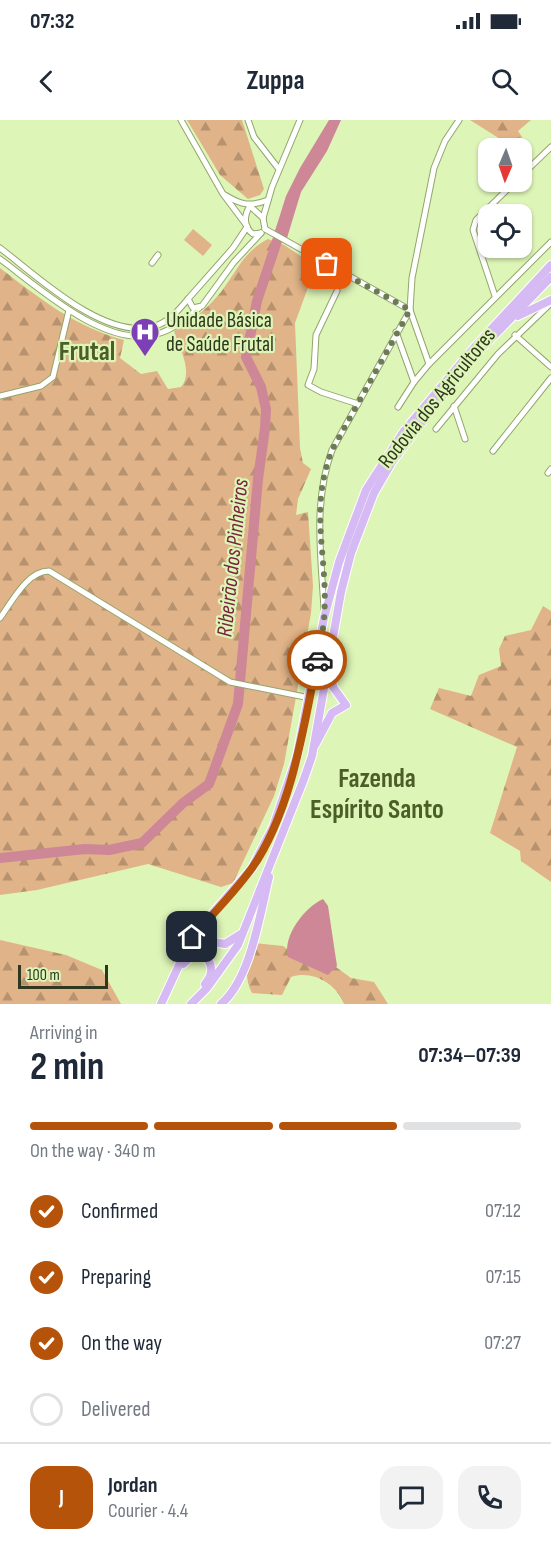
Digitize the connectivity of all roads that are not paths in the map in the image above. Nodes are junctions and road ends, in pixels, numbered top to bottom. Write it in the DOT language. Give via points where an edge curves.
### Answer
graph roads {
  1 [pos="181,120"];
  2 [pos="248,120"];
  3 [pos="300,120"];
  4 [pos="459,120"];
  5 [pos="551,147"];
  6 [pos="532,165"];
  7 [pos="278,168"];
  8 [pos="505,192"];
  9 [pos="223,194"];
  10 [pos="268,200"];
  11 [pos="250,206"];
  12 [pos="263,218"];
  13 [pos="247,226"];
  14 [pos="263,231"];
  15 [pos="551,242"];
  16 [pos="0,248"];
  17 [pos="158,255"];
  18 [pos="0,259"];
  19 [pos="152,263"];
  20 [pos="551,265"];
  21 [pos="551,277"];
  22 [pos="203,281"];
  23 [pos="214,290"];
  24 [pos="337,291"];
  25 [pos="495,296"];
  26 [pos="188,299"];
  27 [pos="551,302"];
  28 [pos="199,308"];
  29 [pos="69,310"];
  30 [pos="410,310"];
  31 [pos="512,319"];
  32 [pos="396,332"];
  33 [pos="515,335"];
  34 [pos="389,346"];
  35 [pos="402,349"];
  36 [pos="429,364"];
  37 [pos="551,367"];
  38 [pos="551,378"];
  39 [pos="414,382"];
  40 [pos="0,396"];
  41 [pos="358,404"];
  42 [pos="454,406"];
  43 [pos="398,407"];
  44 [pos="436,429"];
  45 [pos="465,439"];
  46 [pos="493,451"];
  47 [pos="0,618"];
  48 [pos="324,618"];
  49 [pos="329,658"];
  50 [pos="310,698"];
  51 [pos="312,750"];
  52 [pos="278,842"];
  53 [pos="212,915"];
  54 [pos="243,933"];
  55 [pos="172,978"];
  56 [pos="161,1004"];
  57 [pos="191,1004"];
  58 [pos="222,1004"];
  1 -- 9 [label="street"];
  2 -- 7 [label="street" via="254,137"];
  3 -- 7 [label="street"];
  4 -- 30 [label="street" via="438,155 412,278"];
  5 -- 6 [label="street"];
  7 -- 10 [label="street"];
  8 -- 25 [label="street" via="476,220 473,230"];
  9 -- 11 [label="street"];
  9 -- 13 [label="street"];
  10 -- 11 [label="street"];
  10 -- 12 [label="street"];
  11 -- 12 [label="street"];
  11 -- 13 [label="street" via="246,211"];
  12 -- 14 [label="street"];
  13 -- 14 [label="street" via="253,234"];
  13 -- 22 [label="street"];
  14 -- 23 [label="street"];
  14 -- 30 [label="street"];
  15 -- 25 [label="street"];
  16 -- 26 [label="street" via="101,320 138,328 154,327 170,318"];
  17 -- 19 [label="street"];
  18 -- 29 [label="street"];
  20 -- 48 [label="main road, Rodovia dos Agricultores" via="472,350 382,462 349,529"];
  21 -- 31 [label="main road, Rodovia dos Agricultores"];
  22 -- 23 [label="street"];
  22 -- 26 [label="street"];
  23 -- 28 [label="street"];
  24 -- 41 [label="street" via="316,335 314,369 308,385"];
  25 -- 36 [label="street"];
  26 -- 28 [label="street" via="190,305"];
  27 -- 31 [label="main road"];
  27 -- 33 [label="street"];
  28 -- 29 [label="street" via="169,329 146,336 100,327"];
  29 -- 40 [label="street" via="53,377 41,386"];
  30 -- 32 [label="street"];
  30 -- 36 [label="street"];
  31 -- 49 [label="main road, Rodovia dos Agricultores" via="481,349 420,424 374,494 351,553"];
  32 -- 34 [label="street"];
  32 -- 35 [label="street"];
  33 -- 37 [label="street"];
  33 -- 42 [label="street"];
  34 -- 35 [label="street"];
  34 -- 41 [label="street"];
  35 -- 39 [label="street"];
  36 -- 39 [label="street"];
  38 -- 46 [label="street"];
  39 -- 43 [label="street"];
  41 -- 48 [label="street" via="332,450 321,488"];
  42 -- 44 [label="street"];
  42 -- 45 [label="street"];
  47 -- 50 [label="street" via="32,578 49,571 230,682"];
  48 -- 50 [label="main road, Rodovia dos Agricultores"];
  49 -- 51 [label="main road, Rodovia dos Agricultores"];
  49 -- 51 [label="main road" via="333,687 346,705 332,713"];
  50 -- 53 [label="main road, Rodovia dos Agricultores" via="297,756 273,827 252,868"];
  51 -- 52 [label="main road, Rodovia dos Agricultores"];
  52 -- 54 [label="main road, Rodovia dos Agricultores"];
  52 -- 58 [label="main road" via="254,940 235,986"];
  53 -- 54 [label="main road" via="209,931 213,942 232,942"];
  53 -- 55 [label="main road, Rodovia dos Agricultores" via="192,937"];
  54 -- 57 [label="main road, Rodovia dos Agricultores" via="225,965"];
  55 -- 56 [label="main road, Rodovia dos Agricultores"];
  55 -- 57 [label="main road" via="195,953 209,960 209,979"];
}
